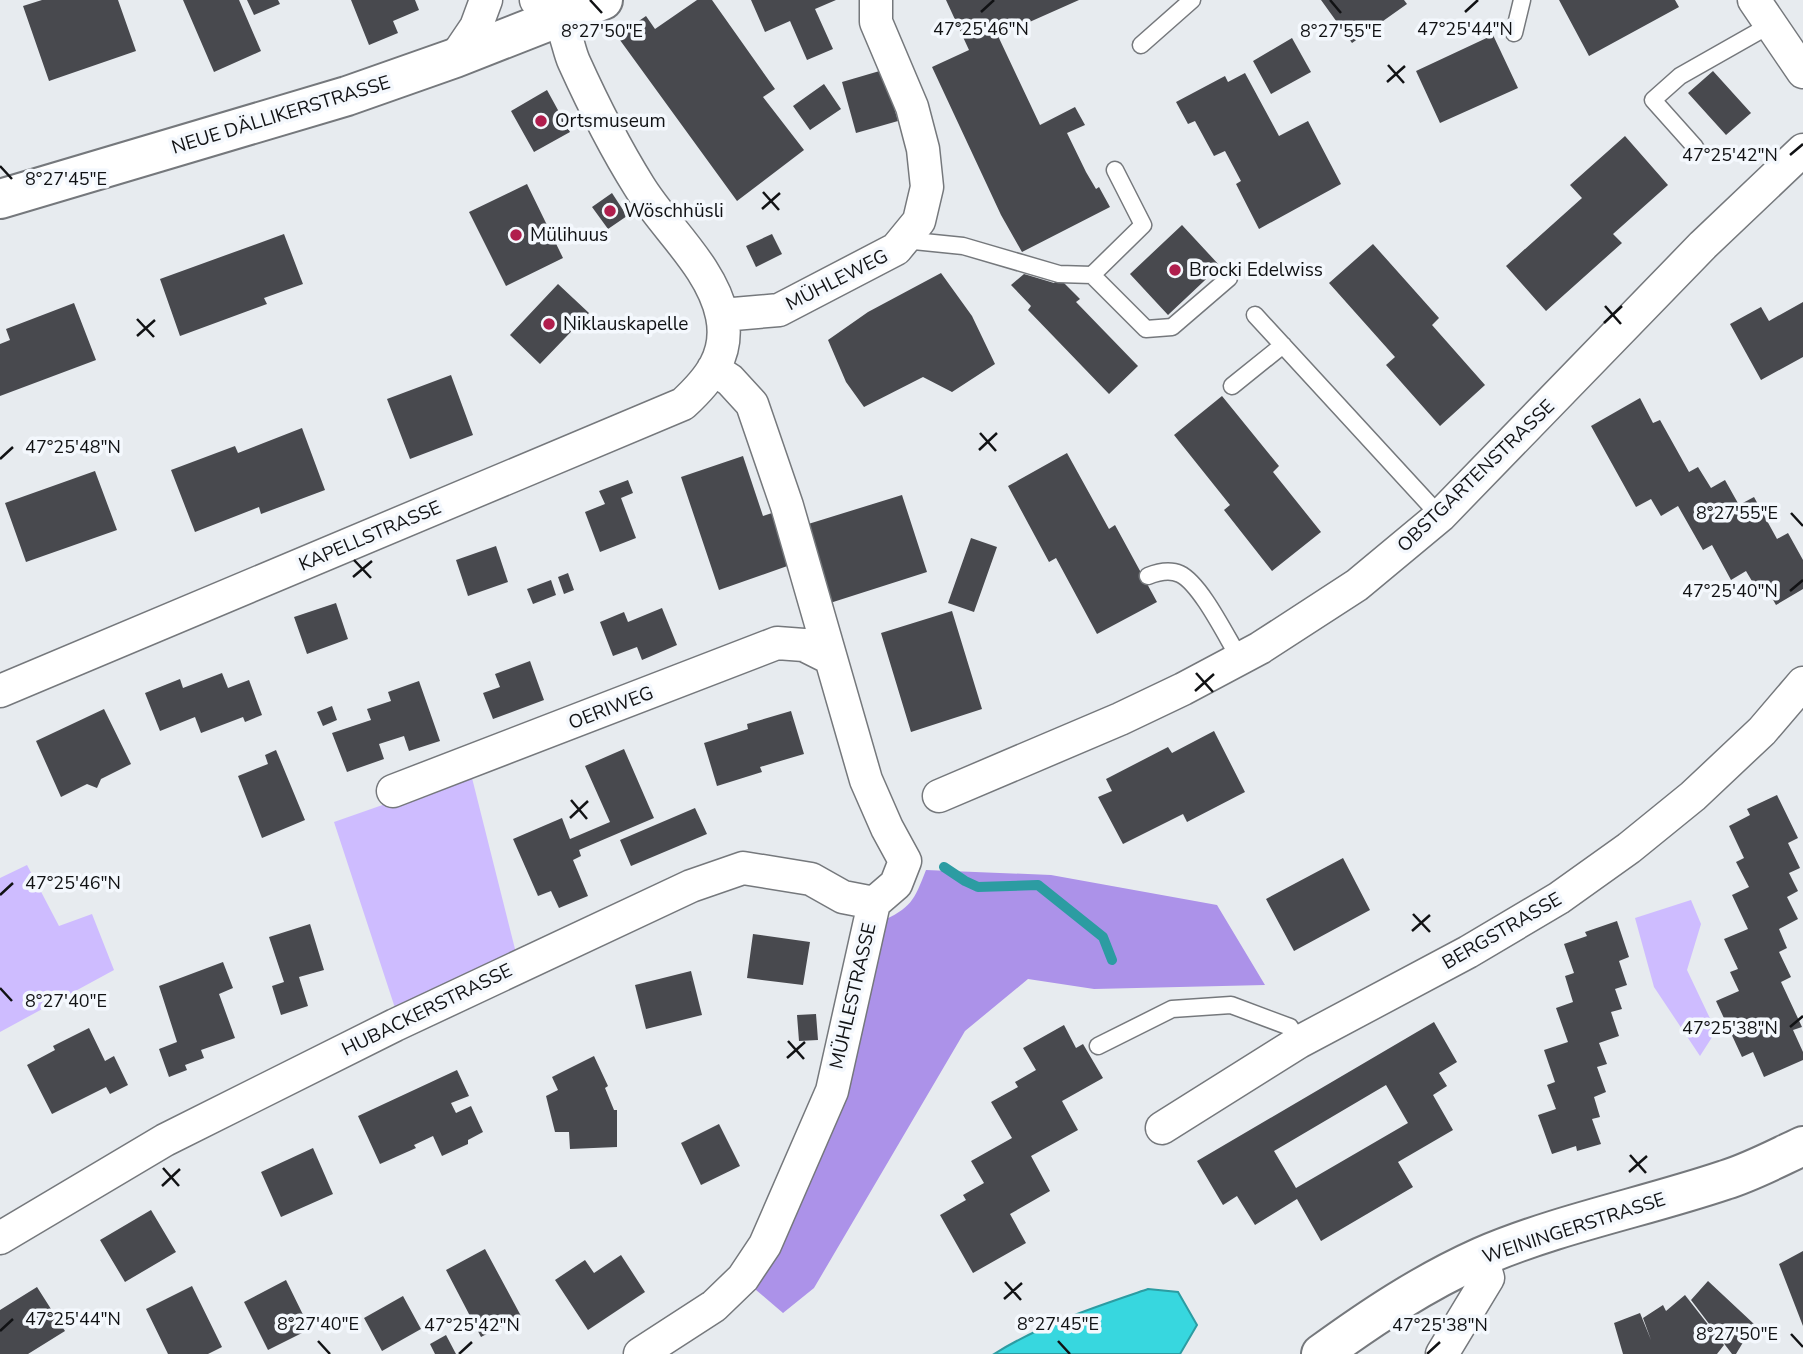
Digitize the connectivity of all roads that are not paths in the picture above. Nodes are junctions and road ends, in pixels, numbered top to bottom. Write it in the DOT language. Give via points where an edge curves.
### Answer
graph roads {
  1 [pos="486,0"];
  2 [pos="603,0"];
  3 [pos="877,0"];
  4 [pos="1192,0"];
  5 [pos="1522,0"];
  6 [pos="547,9"];
  7 [pos="1762,12"];
  8 [pos="1514,33"];
  9 [pos="1141,45"];
  10 [pos="455,58"];
  11 [pos="1803,72"];
  12 [pos="1695,147"];
  13 [pos="1803,150"];
  14 [pos="1115,170"];
  15 [pos="0,199"];
  16 [pos="904,240"];
  17 [pos="1092,275"];
  18 [pos="1229,278"];
  19 [pos="1255,314"];
  20 [pos="722,315"];
  21 [pos="1283,345"];
  22 [pos="717,363"];
  23 [pos="1232,386"];
  24 [pos="1440,516"];
  25 [pos="1148,576"];
  26 [pos="830,658"];
  27 [pos="1240,659"];
  28 [pos="1803,683"];
  29 [pos="0,691"];
  30 [pos="393,791"];
  31 [pos="939,796"];
  32 [pos="874,903"];
  33 [pos="1299,1042"];
  34 [pos="1098,1046"];
  35 [pos="1162,1128"];
  36 [pos="1803,1146"];
  37 [pos="0,1238"];
  38 [pos="1482,1257"];
  39 [pos="640,1354"];
  40 [pos="1321,1354"];
  41 [pos="1442,1354"];
  1 -- 10 [label="street" via="476,27"];
  2 -- 6 [label="street, NEUE DÄLLIKERSTRASSE"];
  3 -- 16 [label="street, MÜHLEWEG" via="876,22 912,107 923,149 926,187 919,221"];
  4 -- 9 [label="lane"];
  5 -- 8 [label="lane"];
  6 -- 10 [label="street, NEUE DÄLLIKERSTRASSE"];
  6 -- 20 [label="street" via="640,188 695,261"];
  7 -- 11 [label="street"];
  7 -- 12 [label="lane" via="1653,100"];
  10 -- 15 [label="street, NEUE DÄLLIKERSTRASSE" via="347,96"];
  13 -- 24 [label="street, OBSTGARTENSTRASSE"];
  14 -- 17 [label="lane" via="1143,225"];
  16 -- 17 [label="lane" via="963,246 1059,274"];
  16 -- 20 [label="street, MÜHLEWEG" via="896,249 779,310"];
  17 -- 18 [label="lane" via="1146,329 1172,327"];
  19 -- 21 [label="lane"];
  20 -- 22 [label="street"];
  21 -- 23 [label="lane"];
  21 -- 24 [label="lane"];
  22 -- 26 [label="street, MÜHLESTRASSE" via="752,404 787,506"];
  22 -- 29 [label="street, KAPELLSTRASSE" via="706,383 683,404"];
  24 -- 27 [label="street, OBSTGARTENSTRASSE" via="1357,585"];
  25 -- 27 [label="lane" via="1170,571 1191,582"];
  26 -- 30 [label="street, OERIWEG" via="804,645 777,643"];
  26 -- 32 [label="street, MÜHLESTRASSE" via="866,780 905,861 896,884"];
  27 -- 31 [label="street, OBSTGARTENSTRASSE" via="1120,719"];
  28 -- 33 [label="street, BERGSTRASSE" via="1762,731 1693,796 1559,898"];
  32 -- 37 [label="street, HUBACKERSTRASSE" via="842,897 811,879 743,868 691,886 395,1024 174,1135"];
  32 -- 39 [label="street, MÜHLESTRASSE" via="832,1091 765,1245 743,1278 714,1306"];
  33 -- 34 [label="lane" via="1290,1027 1231,1005 1172,1009"];
  33 -- 35 [label="street, BERGSTRASSE"];
  36 -- 38 [label="street, WEININGERSTRASSE" via="1727,1180"];
  38 -- 40 [label="street, WEININGERSTRASSE" via="1435,1279"];
  38 -- 41 [label="street" via="1488,1278"];
}
